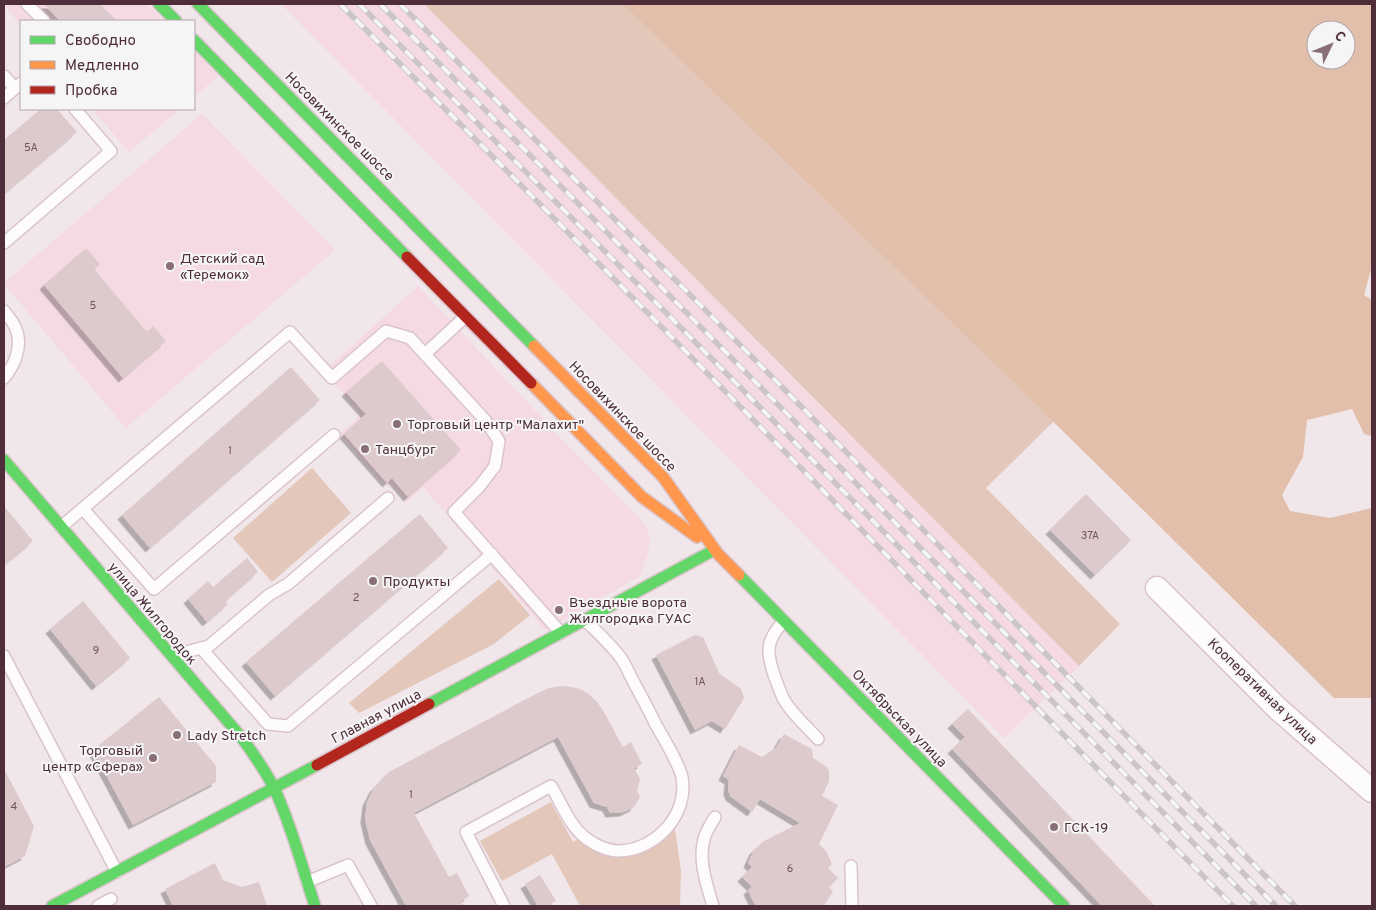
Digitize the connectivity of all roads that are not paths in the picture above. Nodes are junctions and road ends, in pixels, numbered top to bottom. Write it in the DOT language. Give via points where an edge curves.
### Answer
graph roads {
  1 [pos="27,4"];
  2 [pos="158,4"];
  3 [pos="198,4"];
  4 [pos="43,20"];
  5 [pos="175,20"];
  6 [pos="196,47"];
  7 [pos="4,76"];
  8 [pos="18,86"];
  9 [pos="4,98"];
  10 [pos="76,110"];
  11 [pos="4,243"];
  12 [pos="4,311"];
  13 [pos="465,317"];
  14 [pos="426,353"];
  15 [pos="4,378"];
  16 [pos="334,435"];
  17 [pos="4,460"];
  18 [pos="388,498"];
  19 [pos="83,509"];
  20 [pos="61,527"];
  21 [pos="714,550"];
  22 [pos="492,554"];
  23 [pos="1157,588"];
  24 [pos="585,620"];
  25 [pos="784,621"];
  26 [pos="561,633"];
  27 [pos="201,648"];
  28 [pos="4,656"];
  29 [pos="174,660"];
  30 [pos="818,739"];
  31 [pos="274,788"];
  32 [pos="1372,791"];
  33 [pos="715,817"];
  34 [pos="851,866"];
  35 [pos="117,872"];
  36 [pos="307,882"];
  37 [pos="111,900"];
  38 [pos="52,906"];
  39 [pos="98,906"];
  40 [pos="315,906"];
  41 [pos="371,906"];
  42 [pos="504,906"];
  43 [pos="713,906"];
  44 [pos="852,906"];
  45 [pos="1064,906"];
  1 -- 4 [label="lane"];
  2 -- 5 [label="main road"];
  3 -- 21 [label="main road, Носовихинское шоссе" via="663,477"];
  6 -- 13 [label="main road"];
  7 -- 8 [label="lane"];
  8 -- 9 [label="lane"];
  10 -- 11 [label="lane" via="111,151"];
  12 -- 15 [label="lane" via="18,333 18,352"];
  13 -- 14 [label="lane"];
  13 -- 21 [label="main road" via="642,497"];
  14 -- 19 [label="lane" via="410,338 386,331 332,378 290,332"];
  14 -- 22 [label="lane" via="485,420 499,441 495,466 454,512"];
  16 -- 19 [label="lane" via="154,589"];
  17 -- 20 [label="main road, улица Жилгородок"];
  18 -- 27 [label="lane" via="288,584 269,595 209,646"];
  19 -- 20 [label="lane"];
  20 -- 29 [label="main road, улица Жилгородок"];
  21 -- 24 [label="main road, Главная улица"];
  21 -- 25 [label="main road, Октябрьская улица"];
  22 -- 26 [label="lane"];
  22 -- 27 [label="lane" via="288,726 268,724"];
  23 -- 32 [label="street, Кооперативная улица" via="1277,708"];
  24 -- 26 [label="main road, Главная улица"];
  24 -- 42 [label="lane" via="618,654 671,754 682,778 680,805 667,829 656,838 644,845 618,851 589,841 578,832 551,786 466,832"];
  25 -- 30 [label="lane" via="772,636 770,662 785,700"];
  25 -- 45 [label="main road, Октябрьская улица"];
  26 -- 31 [label="main road, Главная улица"];
  27 -- 29 [label="lane" via="182,653"];
  28 -- 35 [label="lane"];
  29 -- 31 [label="main road, улица Жилгородок" via="242,738"];
  31 -- 35 [label="main road, Главная улица"];
  31 -- 36 [label="main road, улица Жилгородок"];
  33 -- 43 [label="lane" via="702,848 703,869"];
  34 -- 44 [label="lane"];
  35 -- 38 [label="main road, Главная улица"];
  36 -- 40 [label="main road, улица Жилгородок"];
  36 -- 41 [label="lane" via="348,865"];
  37 -- 39 [label="lane"];
}
